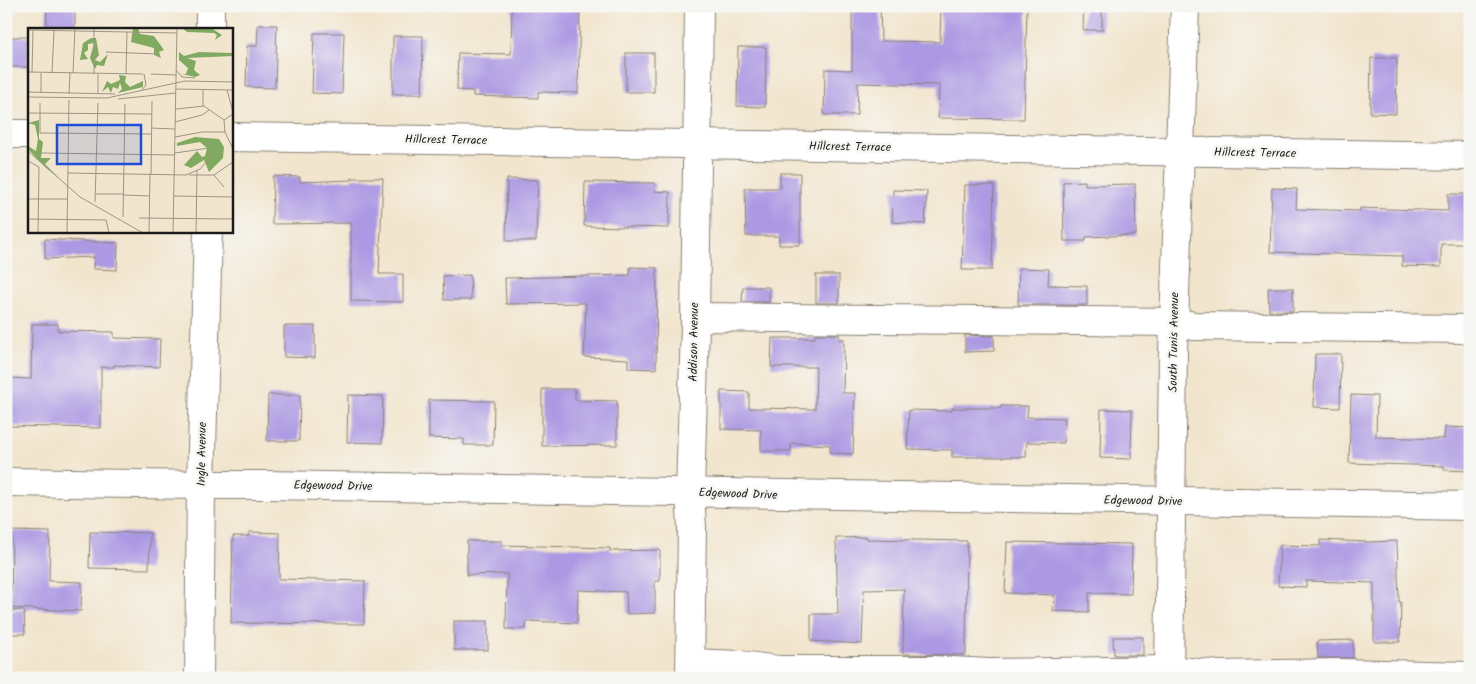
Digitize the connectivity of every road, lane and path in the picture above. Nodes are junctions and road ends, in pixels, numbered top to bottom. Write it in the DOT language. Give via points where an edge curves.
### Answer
graph roads {
  1 [pos="210,6"];
  2 [pos="699,6"];
  3 [pos="1185,6"];
  4 [pos="210,28"];
  5 [pos="6,134"];
  6 [pos="28,134"];
  7 [pos="232,137"];
  8 [pos="698,144"];
  9 [pos="1180,152"];
  10 [pos="1470,156"];
  11 [pos="208,232"];
  12 [pos="695,317"];
  13 [pos="1174,322"];
  14 [pos="1470,329"];
  15 [pos="6,482"];
  16 [pos="201,485"];
  17 [pos="690,492"];
  18 [pos="1171,502"];
  19 [pos="1470,506"];
  20 [pos="690,670"];
  21 [pos="1169,674"];
  22 [pos="1470,676"];
  23 [pos="199,678"];
  1 -- 4 [label="street"];
  2 -- 8 [label="street, Addison Avenue"];
  3 -- 9 [label="street, South Tunis Avenue"];
  5 -- 6 [label="street"];
  7 -- 8 [label="street, Hillcrest Terrace"];
  8 -- 9 [label="street, Hillcrest Terrace"];
  8 -- 12 [label="street, Addison Avenue"];
  9 -- 10 [label="street, Hillcrest Terrace"];
  9 -- 13 [label="street, South Tunis Avenue"];
  11 -- 16 [label="street, Ingle Avenue"];
  12 -- 13 [label="street"];
  12 -- 17 [label="street, Addison Avenue"];
  13 -- 14 [label="street" via="1194,326"];
  13 -- 18 [label="street, South Tunis Avenue"];
  15 -- 16 [label="street, Edgewood Drive"];
  16 -- 17 [label="street, Edgewood Drive"];
  16 -- 23 [label="street, Ingle Avenue"];
  17 -- 18 [label="street, Edgewood Drive"];
  17 -- 20 [label="street, Addison Avenue"];
  18 -- 19 [label="street, Edgewood Drive"];
  18 -- 21 [label="street, South Tunis Avenue"];
  20 -- 21 [label="street" via="740,665 778,670"];
  21 -- 22 [label="street" via="1341,672"];
}
